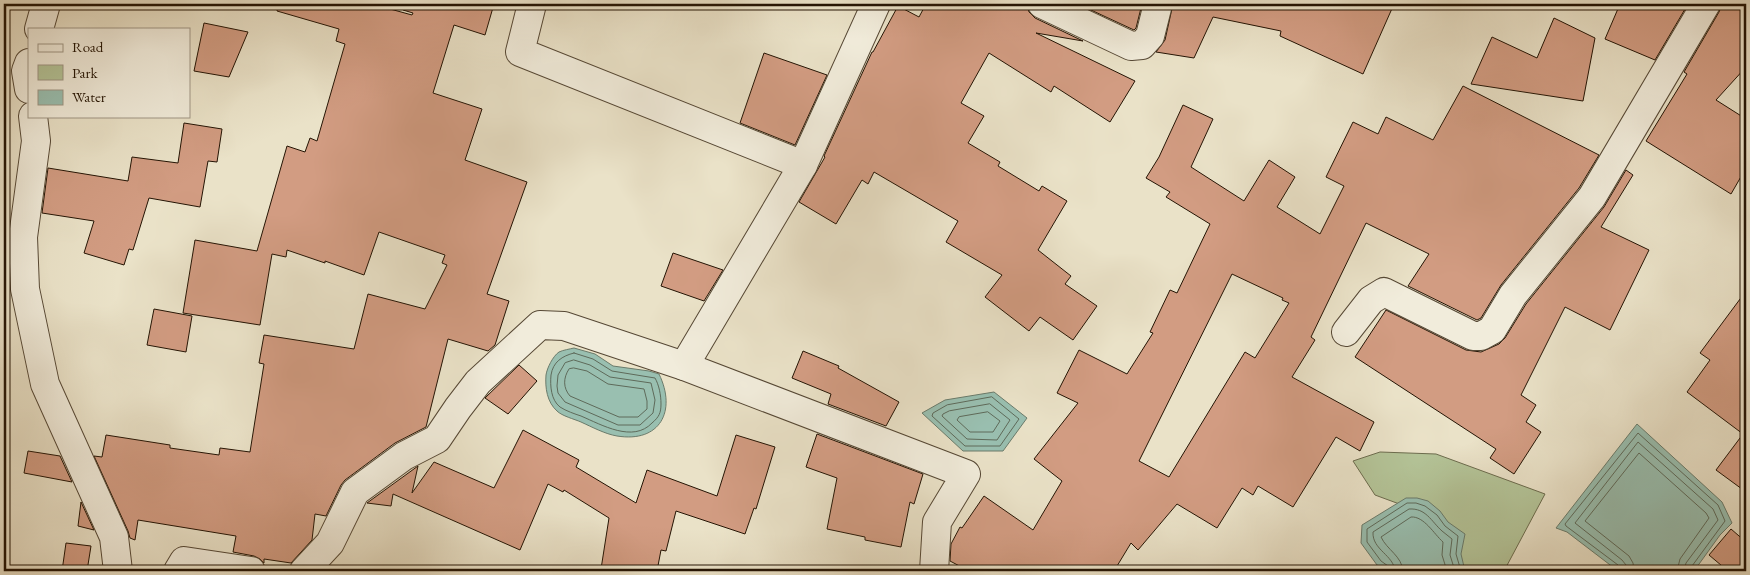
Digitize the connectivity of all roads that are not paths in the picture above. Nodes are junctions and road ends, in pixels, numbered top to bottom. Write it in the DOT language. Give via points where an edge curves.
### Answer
graph roads {
  1 [pos="46,4"];
  2 [pos="532,4"];
  3 [pos="876,4"];
  4 [pos="1042,4"];
  5 [pos="1158,4"];
  6 [pos="1706,4"];
  7 [pos="38,28"];
  8 [pos="28,66"];
  9 [pos="28,83"];
  10 [pos="33,118"];
  11 [pos="803,165"];
  12 [pos="1346,332"];
  13 [pos="684,366"];
  14 [pos="118,571"];
  15 [pos="178,571"];
  16 [pos="251,571"];
  17 [pos="304,571"];
  18 [pos="934,571"];
  1 -- 7 [label="street"];
  2 -- 11 [label="street" via="520,52"];
  3 -- 11 [label="street"];
  4 -- 5 [label="street" via="1131,46 1142,45 1150,36"];
  6 -- 12 [label="street" via="1592,197 1513,296 1492,330 1474,336 1384,292 1371,300"];
  8 -- 9 [label="street"];
  10 -- 14 [label="street" via="36,141 22,237 24,289 45,384 114,537"];
  11 -- 13 [label="street"];
  13 -- 17 [label="street" via="564,326 540,325 478,382 437,440 404,456 355,492 330,543"];
  13 -- 18 [label="street" via="966,474 937,522"];
  15 -- 16 [label="street" via="184,561"];
}
